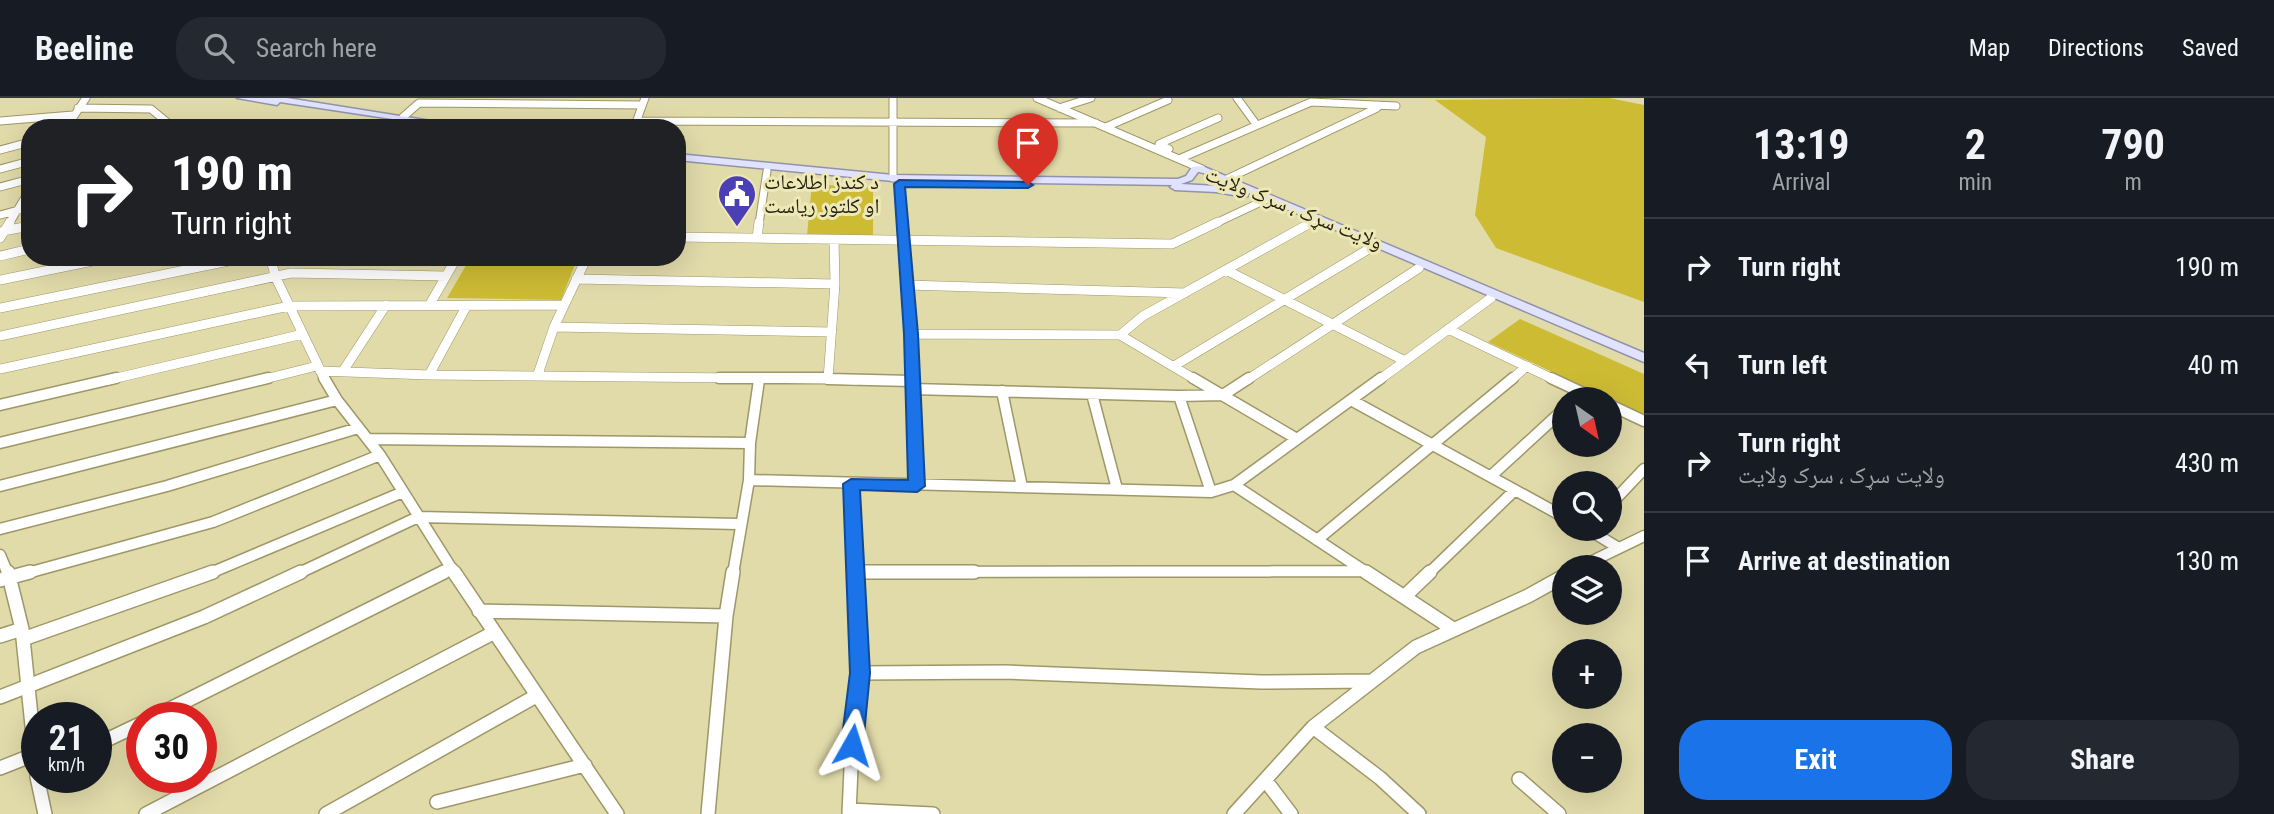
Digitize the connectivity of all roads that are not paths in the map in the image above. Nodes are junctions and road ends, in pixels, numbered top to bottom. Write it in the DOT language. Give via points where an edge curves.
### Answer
graph roads {
  1 [pos="86,98"];
  2 [pos="241,98"];
  3 [pos="277,98"];
  4 [pos="893,98"];
  5 [pos="1037,98"];
  6 [pos="1091,98"];
  7 [pos="1237,98"];
  8 [pos="1168,100"];
  9 [pos="643,102"];
  10 [pos="1396,106"];
  11 [pos="1379,107"];
  12 [pos="78,108"];
  13 [pos="1059,108"];
  14 [pos="74,115"];
  15 [pos="403,117"];
  16 [pos="1218,118"];
  17 [pos="21,119"];
  18 [pos="25,119"];
  19 [pos="72,119"];
  20 [pos="163,119"];
  21 [pos="380,119"];
  22 [pos="415,119"];
  23 [pos="637,119"];
  24 [pos="0,121"];
  25 [pos="893,123"];
  26 [pos="686,124"];
  27 [pos="1096,124"];
  28 [pos="1256,124"];
  29 [pos="1106,127"];
  30 [pos="21,144"];
  31 [pos="0,150"];
  32 [pos="1182,157"];
  33 [pos="686,160"];
  34 [pos="686,160"];
  35 [pos="21,163"];
  36 [pos="0,169"];
  37 [pos="1202,169"];
  38 [pos="767,171"];
  39 [pos="1227,179"];
  40 [pos="21,181"];
  41 [pos="896,181"];
  42 [pos="1180,185"];
  43 [pos="0,187"];
  44 [pos="1265,200"];
  45 [pos="21,204"];
  46 [pos="21,210"];
  47 [pos="17,211"];
  48 [pos="0,215"];
  49 [pos="1314,221"];
  50 [pos="21,229"];
  51 [pos="2,234"];
  52 [pos="686,237"];
  53 [pos="757,238"];
  54 [pos="834,240"];
  55 [pos="905,240"];
  56 [pos="1372,247"];
  57 [pos="21,251"];
  58 [pos="0,256"];
  59 [pos="68,266"];
  60 [pos="203,266"];
  61 [pos="273,266"];
  62 [pos="452,266"];
  63 [pos="582,266"];
  64 [pos="1419,268"];
  65 [pos="1226,270"];
  66 [pos="446,276"];
  67 [pos="276,278"];
  68 [pos="576,279"];
  69 [pos="0,280"];
  70 [pos="835,284"];
  71 [pos="906,285"];
  72 [pos="1185,293"];
  73 [pos="1491,298"];
  74 [pos="1284,300"];
  75 [pos="430,304"];
  76 [pos="386,305"];
  77 [pos="564,305"];
  78 [pos="289,306"];
  79 [pos="0,307"];
  80 [pos="466,307"];
  81 [pos="1332,324"];
  82 [pos="554,327"];
  83 [pos="1448,329"];
  84 [pos="832,332"];
  85 [pos="303,334"];
  86 [pos="911,334"];
  87 [pos="1120,335"];
  88 [pos="0,336"];
  89 [pos="1644,358"];
  90 [pos="1405,361"];
  91 [pos="1644,365"];
  92 [pos="1174,366"];
  93 [pos="1527,366"];
  94 [pos="318,368"];
  95 [pos="0,369"];
  96 [pos="343,371"];
  97 [pos="538,374"];
  98 [pos="429,375"];
  99 [pos="828,379"];
  100 [pos="759,380"];
  101 [pos="912,385"];
  102 [pos="1563,387"];
  103 [pos="1002,391"];
  104 [pos="1092,394"];
  105 [pos="1223,395"];
  106 [pos="1179,396"];
  107 [pos="337,400"];
  108 [pos="1351,400"];
  109 [pos="0,405"];
  110 [pos="1622,411"];
  111 [pos="1552,420"];
  112 [pos="1644,421"];
  113 [pos="358,428"];
  114 [pos="369,439"];
  115 [pos="1297,439"];
  116 [pos="0,443"];
  117 [pos="750,443"];
  118 [pos="1432,444"];
  119 [pos="380,455"];
  120 [pos="1644,469"];
  121 [pos="1491,477"];
  122 [pos="748,480"];
  123 [pos="851,484"];
  124 [pos="1234,485"];
  125 [pos="0,486"];
  126 [pos="917,486"];
  127 [pos="1021,487"];
  128 [pos="1117,489"];
  129 [pos="1515,490"];
  130 [pos="403,492"];
  131 [pos="1211,492"];
  132 [pos="1622,492"];
  133 [pos="1552,510"];
  134 [pos="418,517"];
  135 [pos="739,524"];
  136 [pos="0,528"];
  137 [pos="1644,536"];
  138 [pos="1317,540"];
  139 [pos="1607,541"];
  140 [pos="1617,547"];
  141 [pos="0,555"];
  142 [pos="1602,555"];
  143 [pos="452,568"];
  144 [pos="1365,571"];
  145 [pos="857,572"];
  146 [pos="5,579"];
  147 [pos="1552,583"];
  148 [pos="1404,597"];
  149 [pos="479,611"];
  150 [pos="726,615"];
  151 [pos="1453,629"];
  152 [pos="494,633"];
  153 [pos="23,634"];
  154 [pos="0,636"];
  155 [pos="860,673"];
  156 [pos="1371,681"];
  157 [pos="30,687"];
  158 [pos="536,695"];
  159 [pos="0,697"];
  160 [pos="31,702"];
  161 [pos="184,702"];
  162 [pos="1313,727"];
  163 [pos="21,760"];
  164 [pos="585,765"];
  165 [pos="0,768"];
  166 [pos="1518,779"];
  167 [pos="1266,781"];
  168 [pos="40,793"];
  169 [pos="437,802"];
  170 [pos="849,812"];
  171 [pos="44,814"];
  172 [pos="146,814"];
  173 [pos="326,814"];
  174 [pos="617,814"];
  175 [pos="708,814"];
  176 [pos="933,814"];
  177 [pos="1234,814"];
  178 [pos="1291,814"];
  179 [pos="1419,814"];
  180 [pos="1559,814"];
  1 -- 12 [label="street"];
  2 -- 21 [label="main road"];
  3 -- 15 [label="main road"];
  4 -- 25 [label="street"];
  5 -- 13 [label="street"];
  6 -- 13 [label="street"];
  7 -- 28 [label="street"];
  8 -- 29 [label="street"];
  9 -- 15 [label="street" via="419,103"];
  9 -- 23 [label="street"];
  10 -- 11 [label="street"];
  11 -- 28 [label="street" via="1311,102"];
  11 -- 39 [label="street"];
  12 -- 14 [label="street"];
  12 -- 20 [label="street" via="151,109"];
  13 -- 27 [label="street"];
  14 -- 18 [label="street"];
  14 -- 19 [label="street"];
  15 -- 22 [label="main road"];
  16 -- 32 [label="street" via="1159,144"];
  17 -- 24 [label="street"];
  25 -- 26 [label="street"];
  25 -- 27 [label="street"];
  25 -- 41 [label="street"];
  27 -- 29 [label="street"];
  28 -- 32 [label="street"];
  29 -- 32 [label="street"];
  30 -- 31 [label="street"];
  32 -- 37 [label="street"];
  33 -- 41 [label="main road, ولایت سړک ، سرک ولایت"];
  34 -- 38 [label="main road, ولایت سړک ، سرک ولایت"];
  35 -- 36 [label="street"];
  37 -- 39 [label="main road, ولایت سړک ، سرک ولایت"];
  37 -- 42 [label="main road, ولایت سړک ، سرک ولایت" via="1195,169"];
  38 -- 41 [label="main road, ولایت سړک ، سرک ولایت"];
  38 -- 53 [label="street"];
  39 -- 89 [label="main road, ولایت سړک ، سرک ولایت"];
  40 -- 43 [label="street"];
  41 -- 42 [label="main road, ولایت سړک ، سرک ولایت"];
  41 -- 55 [label="street"];
  42 -- 44 [label="main road, ولایت سړک ، سرک ولایت"];
  44 -- 49 [label="main road, ولایت سړک ، سرک ولایت"];
  44 -- 55 [label="street" via="1172,244"];
  45 -- 47 [label="street"];
  46 -- 47 [label="street"];
  47 -- 48 [label="street"];
  47 -- 51 [label="street"];
  49 -- 56 [label="main road, ولایت سړک ، سرک ولایت"];
  49 -- 65 [label="street"];
  50 -- 51 [label="street"];
  52 -- 53 [label="street"];
  53 -- 54 [label="street"];
  54 -- 55 [label="street"];
  54 -- 70 [label="street"];
  55 -- 71 [label="street"];
  56 -- 64 [label="main road, ولایت سړک ، سرک ولایت"];
  56 -- 74 [label="street"];
  57 -- 58 [label="street"];
  59 -- 69 [label="street"];
  60 -- 79 [label="street"];
  61 -- 67 [label="street"];
  62 -- 66 [label="street"];
  63 -- 68 [label="street"];
  64 -- 73 [label="main road, ولایت سړک ، سرک ولایت"];
  64 -- 81 [label="street"];
  65 -- 72 [label="street"];
  65 -- 74 [label="street"];
  66 -- 67 [label="street" via="291,273"];
  66 -- 75 [label="street"];
  67 -- 78 [label="street"];
  67 -- 88 [label="street"];
  68 -- 70 [label="street"];
  68 -- 77 [label="street"];
  70 -- 84 [label="street"];
  71 -- 72 [label="street"];
  71 -- 86 [label="street"];
  72 -- 87 [label="street"];
  73 -- 83 [label="street"];
  73 -- 91 [label="main road, ولایت سړک ، سرک ولایت"];
  74 -- 81 [label="street"];
  74 -- 92 [label="street"];
  75 -- 76 [label="street"];
  75 -- 80 [label="street"];
  76 -- 78 [label="street"];
  76 -- 96 [label="street"];
  77 -- 80 [label="street"];
  77 -- 82 [label="street"];
  78 -- 85 [label="street"];
  78 -- 95 [label="street"];
  80 -- 98 [label="street"];
  81 -- 90 [label="street"];
  81 -- 105 [label="street"];
  82 -- 84 [label="street"];
  82 -- 97 [label="street"];
  83 -- 90 [label="street"];
  83 -- 93 [label="street"];
  84 -- 99 [label="street"];
  85 -- 94 [label="street"];
  85 -- 109 [label="street"];
  86 -- 87 [label="street"];
  86 -- 101 [label="street"];
  87 -- 92 [label="street"];
  90 -- 108 [label="street"];
  92 -- 105 [label="street"];
  93 -- 102 [label="street"];
  93 -- 118 [label="street"];
  94 -- 96 [label="street"];
  94 -- 107 [label="street"];
  94 -- 116 [label="street"];
  96 -- 98 [label="street"];
  97 -- 98 [label="street"];
  97 -- 100 [label="street"];
  99 -- 100 [label="street"];
  99 -- 101 [label="street"];
  100 -- 117 [label="street"];
  101 -- 103 [label="street"];
  101 -- 126 [label="street"];
  103 -- 104 [label="street"];
  103 -- 127 [label="street"];
  104 -- 106 [label="street"];
  104 -- 128 [label="street"];
  105 -- 106 [label="street"];
  105 -- 115 [label="street"];
  106 -- 131 [label="street"];
  107 -- 113 [label="street"];
  107 -- 125 [label="street"];
  108 -- 115 [label="street"];
  108 -- 118 [label="street"];
  110 -- 112 [label="street"];
  111 -- 121 [label="street"];
  113 -- 114 [label="street"];
  113 -- 136 [label="street" via="167,486"];
  114 -- 117 [label="street"];
  114 -- 119 [label="street"];
  115 -- 124 [label="street"];
  117 -- 122 [label="street"];
  118 -- 121 [label="street"];
  118 -- 138 [label="street"];
  119 -- 130 [label="street"];
  119 -- 146 [label="street" via="213,522"];
  120 -- 132 [label="street"];
  121 -- 129 [label="street"];
  122 -- 123 [label="street"];
  122 -- 135 [label="street"];
  123 -- 126 [label="street"];
  123 -- 145 [label="street"];
  124 -- 131 [label="street"];
  124 -- 138 [label="street"];
  126 -- 127 [label="street"];
  127 -- 128 [label="street"];
  128 -- 131 [label="street"];
  129 -- 133 [label="street"];
  129 -- 148 [label="street"];
  130 -- 134 [label="street"];
  130 -- 153 [label="street" via="232,565"];
  134 -- 135 [label="street"];
  134 -- 143 [label="street"];
  134 -- 157 [label="street" via="204,617"];
  135 -- 150 [label="street"];
  137 -- 140 [label="street"];
  138 -- 144 [label="street"];
  139 -- 140 [label="street"];
  140 -- 142 [label="street"];
  141 -- 146 [label="street"];
  143 -- 149 [label="street"];
  143 -- 161 [label="street"];
  144 -- 145 [label="street"];
  144 -- 148 [label="street"];
  145 -- 155 [label="street"];
  146 -- 153 [label="street"];
  147 -- 151 [label="street"];
  148 -- 151 [label="street"];
  149 -- 150 [label="street"];
  149 -- 152 [label="street"];
  150 -- 175 [label="street"];
  151 -- 156 [label="street" via="1416,647"];
  152 -- 158 [label="street"];
  152 -- 172 [label="street"];
  153 -- 154 [label="street"];
  153 -- 157 [label="street"];
  155 -- 156 [label="street"];
  155 -- 170 [label="street"];
  156 -- 162 [label="street"];
  157 -- 159 [label="street"];
  157 -- 160 [label="street"];
  158 -- 164 [label="street"];
  158 -- 173 [label="street"];
  162 -- 167 [label="street"];
  162 -- 179 [label="street"];
  163 -- 165 [label="street"];
  164 -- 169 [label="street"];
  164 -- 174 [label="street"];
  166 -- 180 [label="street"];
  167 -- 177 [label="street"];
  167 -- 178 [label="street"];
  168 -- 171 [label="street"];
  170 -- 176 [label="street"];
}
